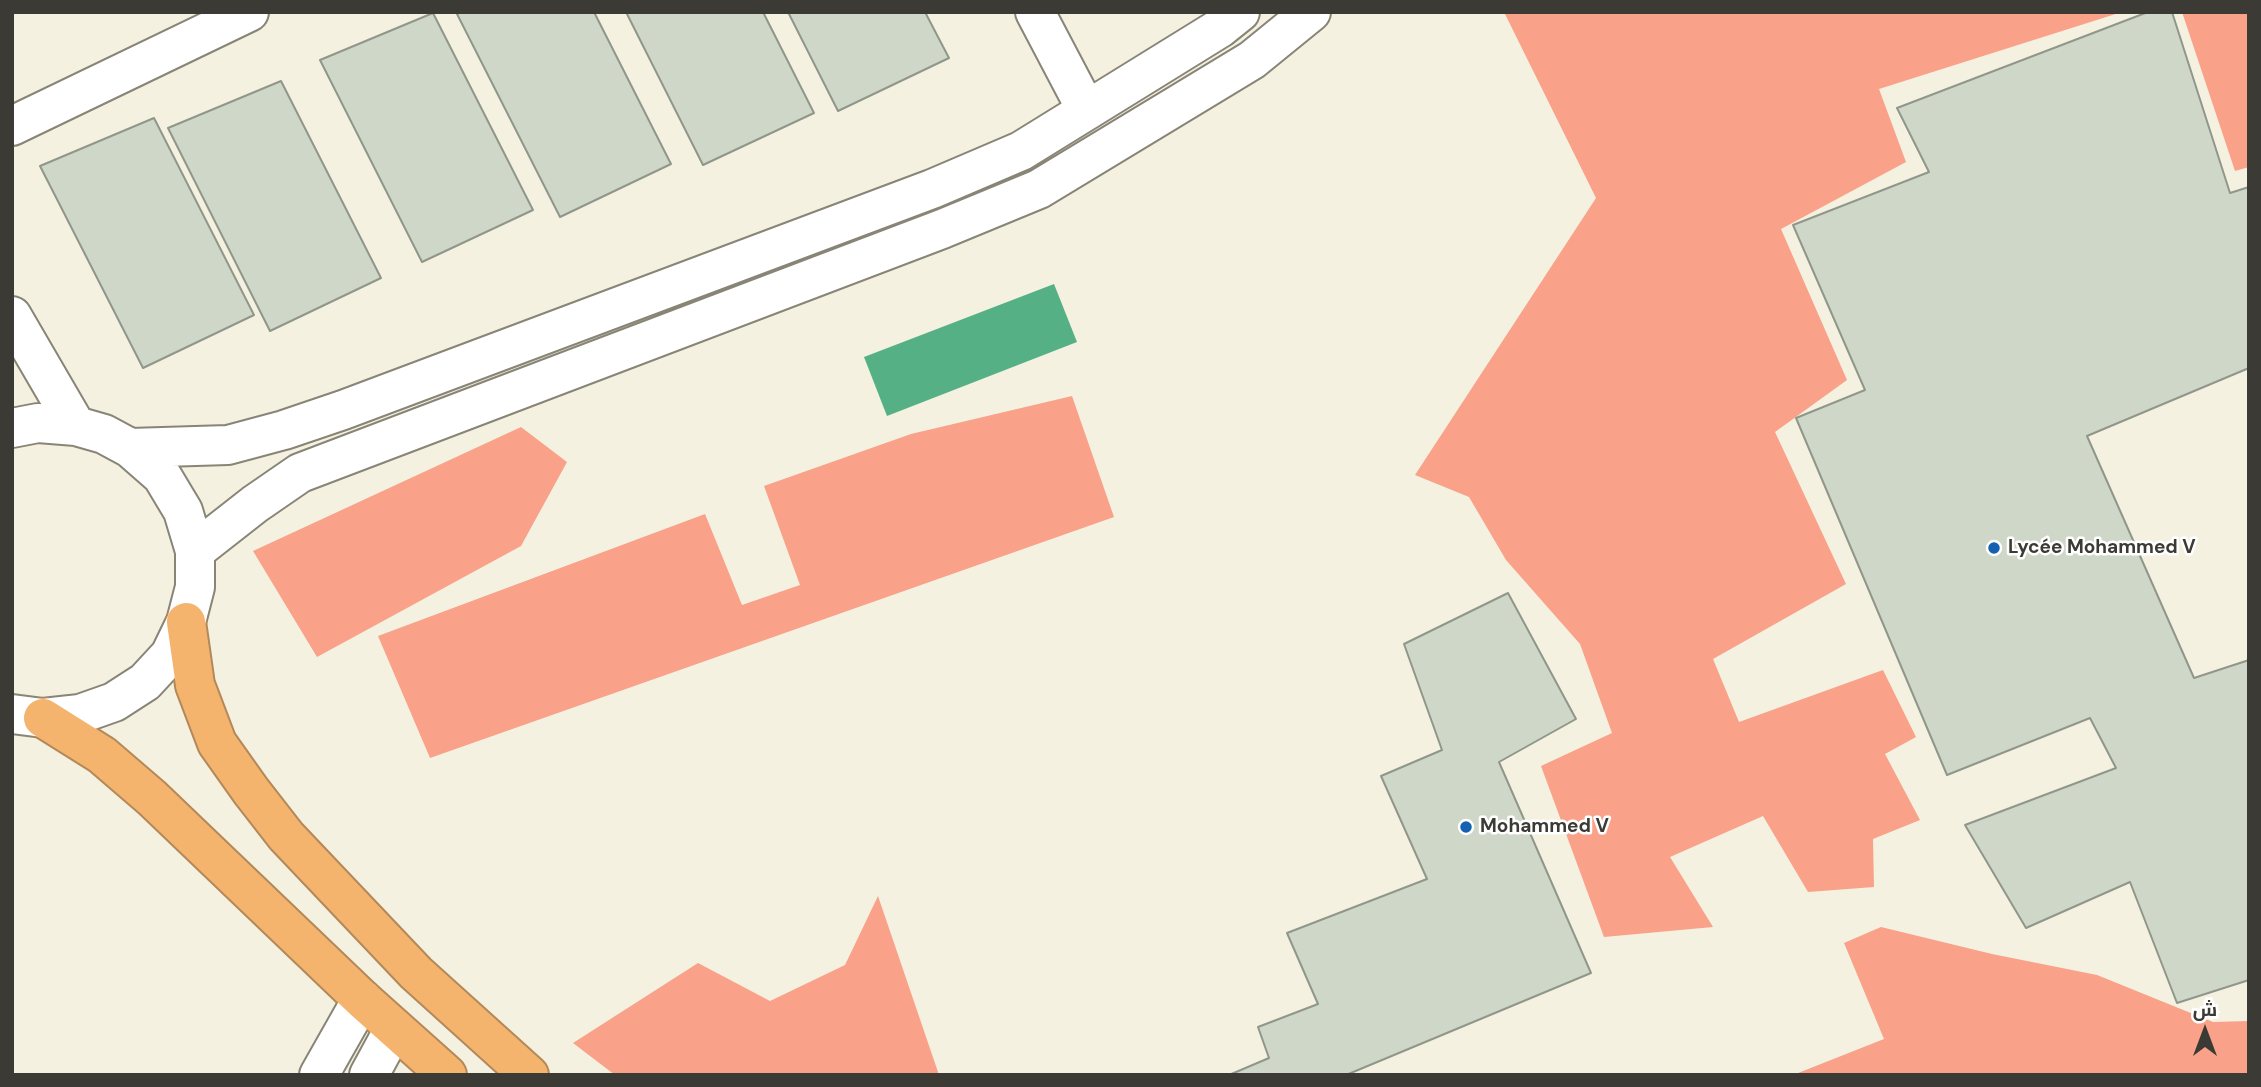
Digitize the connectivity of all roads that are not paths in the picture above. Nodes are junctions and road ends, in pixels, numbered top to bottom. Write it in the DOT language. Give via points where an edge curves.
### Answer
graph roads {
  1 [pos="248,12"];
  2 [pos="1035,12"];
  3 [pos="1240,12"];
  4 [pos="1311,12"];
  5 [pos="1086,109"];
  6 [pos="12,126"];
  7 [pos="12,316"];
  8 [pos="76,426"];
  9 [pos="12,428"];
  10 [pos="130,448"];
  11 [pos="195,551"];
  12 [pos="186,622"];
  13 [pos="20,715"];
  14 [pos="362,999"];
  15 [pos="394,1029"];
  16 [pos="320,1075"];
  17 [pos="369,1075"];
  18 [pos="447,1075"];
  19 [pos="530,1075"];
  1 -- 6 [label="street"];
  2 -- 5 [label="street"];
  3 -- 5 [label="street"];
  4 -- 11 [label="street" via="1252,60 1039,189 300,473"];
  5 -- 10 [label="street" via="1021,151 932,189 343,410 228,445"];
  7 -- 8 [label="street"];
  8 -- 9 [label="street" via="38,423"];
  8 -- 10 [label="street"];
  10 -- 11 [label="street" via="162,476 183,511"];
  11 -- 12 [label="street" via="195,587"];
  12 -- 13 [label="street" via="170,655 145,682 114,702 79,715"];
  12 -- 19 [label="highway" via="195,685 217,743 251,791 286,836 415,973"];
  13 -- 14 [label="highway" via="102,755"];
  14 -- 15 [label="highway"];
  14 -- 16 [label="street"];
  15 -- 17 [label="street"];
  15 -- 18 [label="highway"];
}
